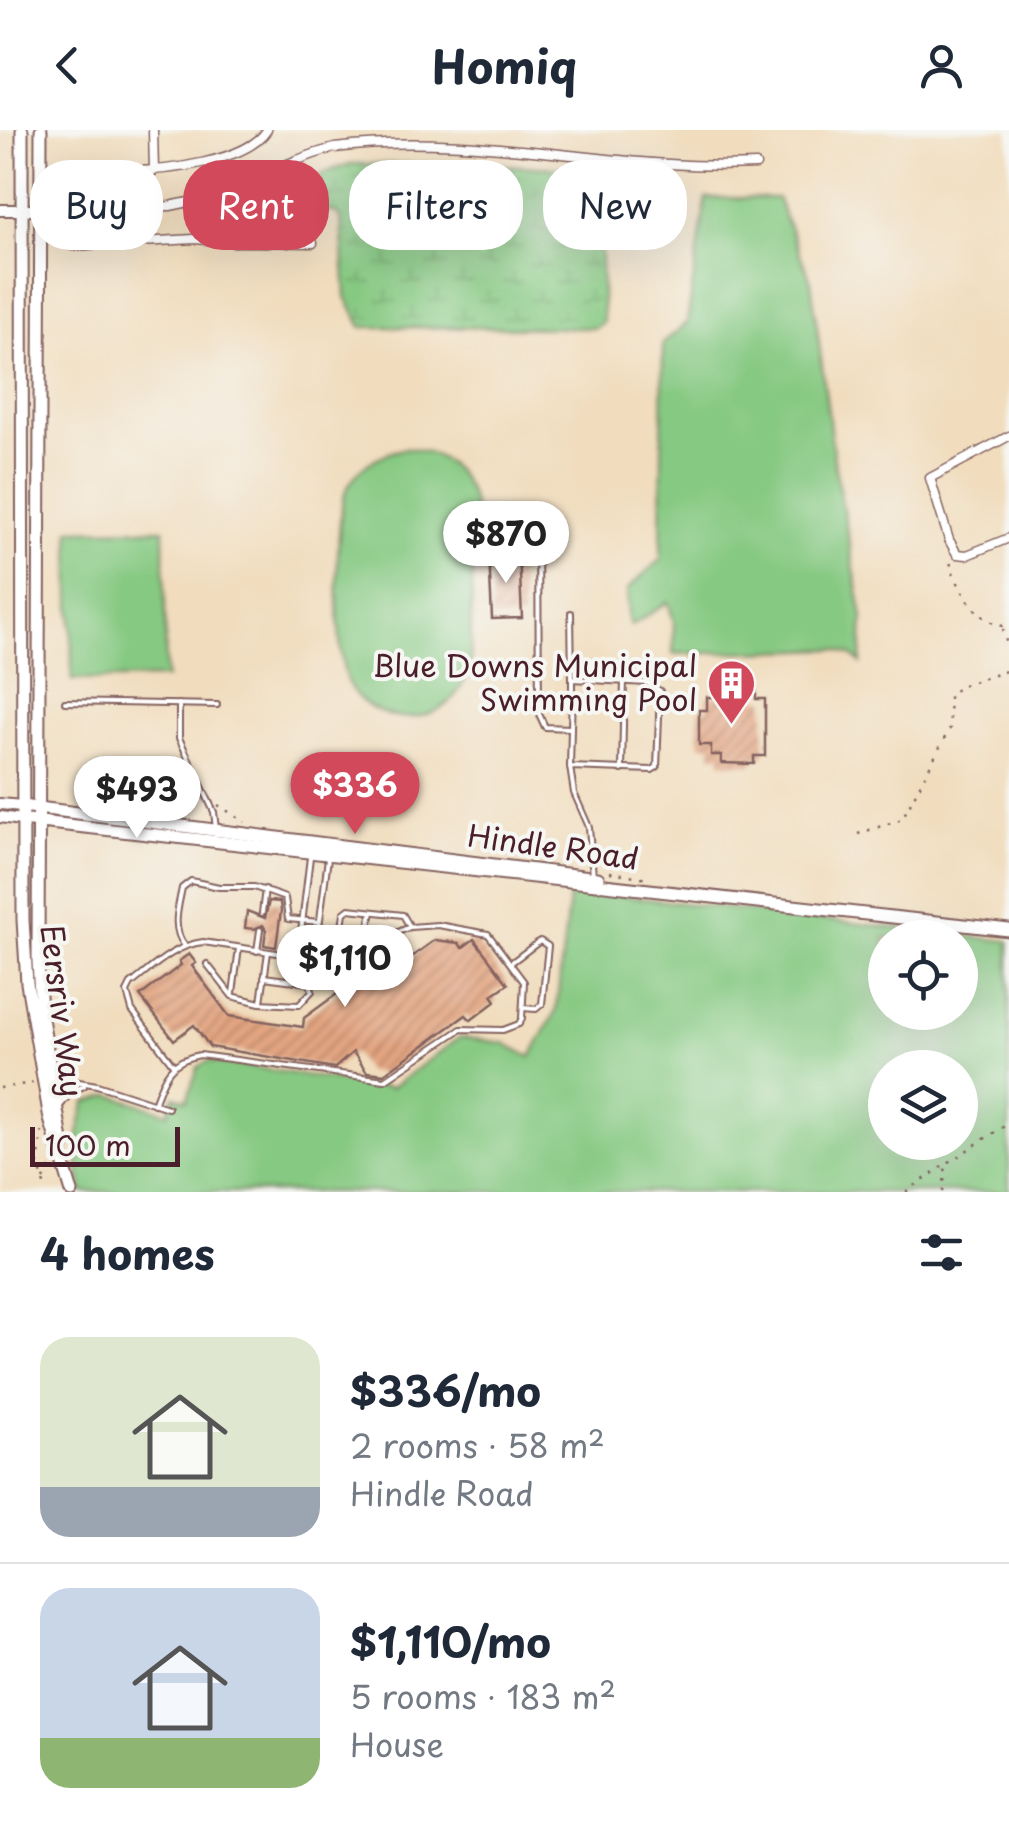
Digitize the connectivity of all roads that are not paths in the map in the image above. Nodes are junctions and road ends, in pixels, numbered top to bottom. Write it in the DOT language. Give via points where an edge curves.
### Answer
graph roads {
  1 [pos="22,130"];
  2 [pos="41,130"];
  3 [pos="154,130"];
  4 [pos="267,130"];
  5 [pos="422,135"];
  6 [pos="41,160"];
  7 [pos="154,160"];
  8 [pos="213,160"];
  9 [pos="302,160"];
  10 [pos="756,165"];
  11 [pos="0,210"];
  12 [pos="22,210"];
  13 [pos="30,210"];
  14 [pos="42,250"];
  15 [pos="1009,436"];
  16 [pos="538,528"];
  17 [pos="1009,538"];
  18 [pos="571,613"];
  19 [pos="572,679"];
  20 [pos="624,680"];
  21 [pos="65,702"];
  22 [pos="179,704"];
  23 [pos="217,704"];
  24 [pos="571,728"];
  25 [pos="570,767"];
  26 [pos="622,770"];
  27 [pos="0,804"];
  28 [pos="22,813"];
  29 [pos="41,815"];
  30 [pos="0,818"];
  31 [pos="216,830"];
  32 [pos="311,847"];
  33 [pos="329,849"];
  34 [pos="592,882"];
  35 [pos="265,890"];
  36 [pos="372,912"];
  37 [pos="262,914"];
  38 [pos="303,921"];
  39 [pos="320,922"];
  40 [pos="410,927"];
  41 [pos="260,930"];
  42 [pos="1009,930"];
  43 [pos="339,945"];
  44 [pos="185,946"];
  45 [pos="238,948"];
  46 [pos="257,950"];
  47 [pos="268,952"];
  48 [pos="364,955"];
  49 [pos="298,957"];
  50 [pos="315,958"];
  51 [pos="511,963"];
  52 [pos="207,964"];
  53 [pos="264,976"];
  54 [pos="232,996"];
  55 [pos="260,1003"];
  56 [pos="523,1008"];
  57 [pos="48,1059"];
  58 [pos="173,1065"];
  59 [pos="88,1084"];
  60 [pos="154,1104"];
  61 [pos="168,1108"];
  62 [pos="52,1118"];
  63 [pos="67,1176"];
  64 [pos="72,1192"];
  1 -- 12 [label="main road, Eersriv Way"];
  2 -- 6 [label="main road, Eersriv Way"];
  3 -- 7 [label="street"];
  4 -- 8 [label="street"];
  5 -- 9 [label="street"];
  5 -- 10 [label="street" via="706,166"];
  11 -- 12 [label="street"];
  12 -- 13 [label="street"];
  12 -- 28 [label="main road, Eersriv Way"];
  14 -- 29 [label="main road, Eersriv Way"];
  15 -- 17 [label="street" via="930,478 955,551 963,556"];
  16 -- 24 [label="lane" via="539,714 545,727"];
  18 -- 19 [label="lane"];
  19 -- 20 [label="lane"];
  19 -- 24 [label="lane"];
  20 -- 26 [label="lane"];
  20 -- 26 [label="lane" via="660,691 657,768"];
  21 -- 22 [label="lane"];
  22 -- 23 [label="lane"];
  22 -- 31 [label="lane" via="179,738"];
  24 -- 25 [label="lane"];
  25 -- 26 [label="lane"];
  25 -- 34 [label="lane" via="589,827"];
  27 -- 28 [label="street, Hindle Road"];
  28 -- 29 [label="main road, Hindle Road"];
  28 -- 30 [label="street, Hindle Road"];
  28 -- 63 [label="main road, Eersriv Way" via="28,983 52,1132"];
  29 -- 31 [label="main road, Hindle Road"];
  29 -- 32 [label="main road, Hindle Road"];
  29 -- 57 [label="main road, Eersriv Way" via="39,992"];
  31 -- 32 [label="main road, Hindle Road"];
  32 -- 33 [label="main road, Hindle Road"];
  32 -- 38 [label="lane"];
  33 -- 34 [label="main road, Hindle Road"];
  33 -- 39 [label="lane"];
  34 -- 42 [label="main road, Hindle Road"];
  35 -- 37 [label="lane"];
  35 -- 38 [label="lane" via="285,898 288,919"];
  35 -- 44 [label="lane" via="188,882 176,924"];
  36 -- 40 [label="lane" via="405,916"];
  36 -- 43 [label="lane" via="346,910"];
  36 -- 48 [label="lane"];
  38 -- 39 [label="lane"];
  38 -- 49 [label="lane"];
  39 -- 50 [label="lane"];
  40 -- 48 [label="lane"];
  40 -- 51 [label="lane" via="438,924 488,934"];
  41 -- 46 [label="lane"];
  44 -- 45 [label="lane"];
  44 -- 58 [label="lane" via="127,992 132,1010"];
  45 -- 46 [label="lane"];
  45 -- 54 [label="lane"];
  46 -- 47 [label="lane"];
  47 -- 49 [label="lane"];
  47 -- 53 [label="lane"];
  48 -- 50 [label="lane" via="338,962"];
  49 -- 50 [label="lane"];
  51 -- 56 [label="lane" via="524,982"];
  51 -- 56 [label="lane" via="540,941 548,946 542,1004"];
  52 -- 54 [label="lane"];
  53 -- 55 [label="lane"];
  53 -- 55 [label="lane" via="310,983 312,991 297,1006"];
  54 -- 55 [label="lane"];
  56 -- 58 [label="lane" via="511,1029 460,1029 386,1080 210,1055"];
  57 -- 59 [label="lane" via="61,1077"];
  57 -- 62 [label="main road, Eersriv Way"];
  58 -- 60 [label="lane"];
  59 -- 60 [label="lane"];
  59 -- 62 [label="lane" via="66,1097"];
  60 -- 61 [label="lane"];
  62 -- 63 [label="main road, Eersriv Way"];
  63 -- 64 [label="main road, Eersriv Way"];
}
